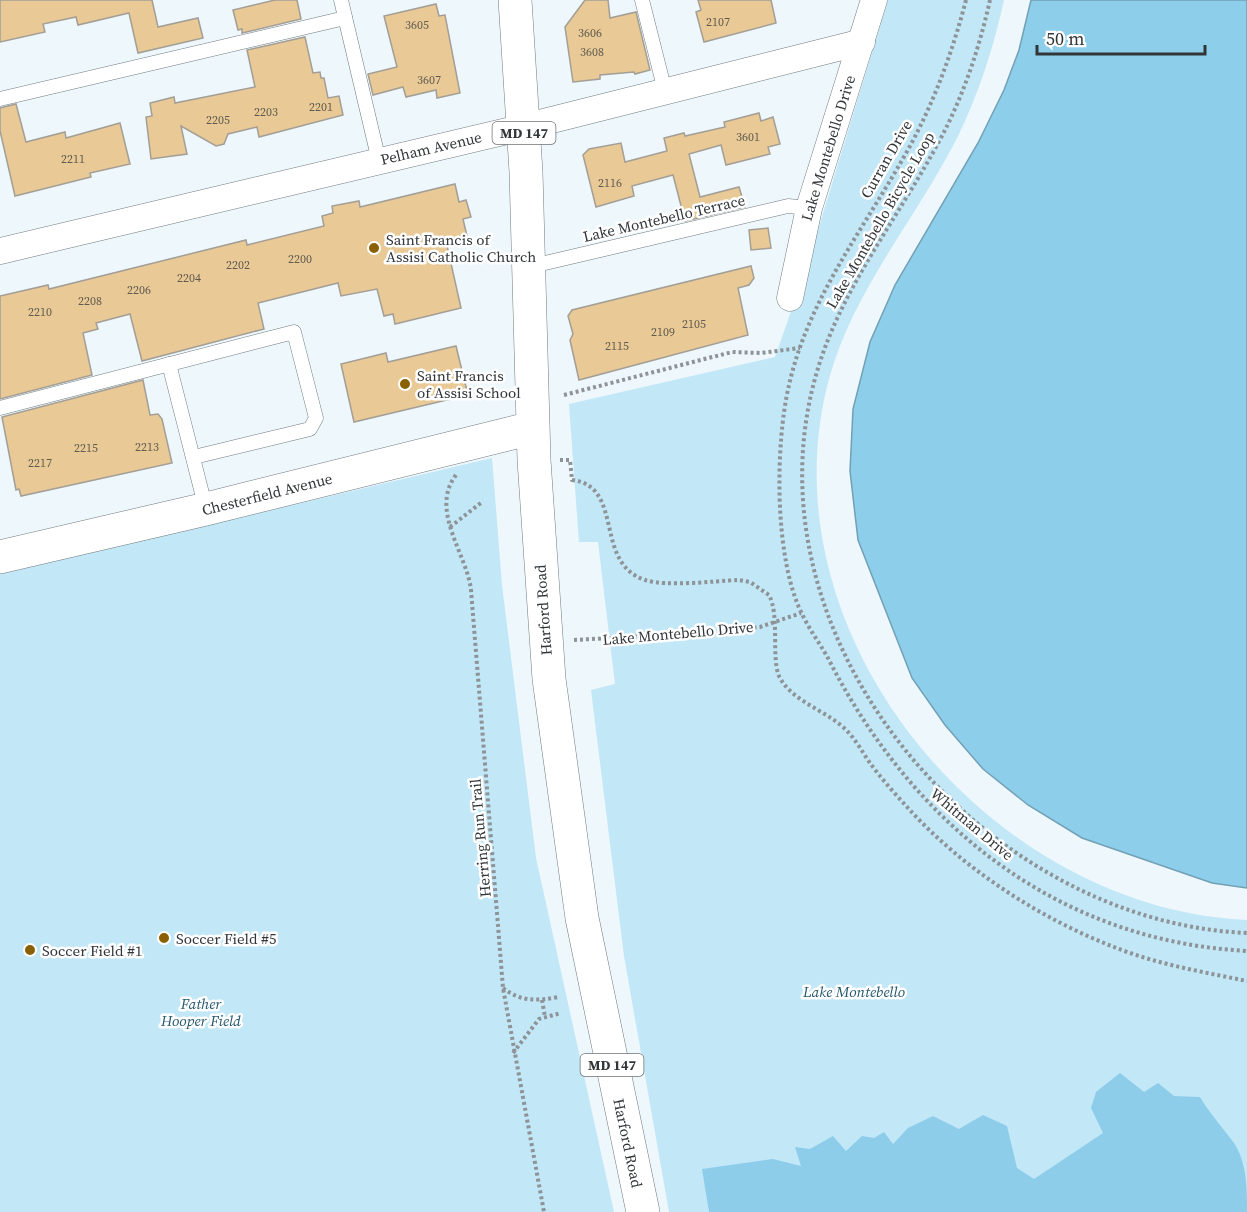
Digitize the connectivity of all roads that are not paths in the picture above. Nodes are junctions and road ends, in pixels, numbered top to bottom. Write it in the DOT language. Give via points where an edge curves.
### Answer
graph roads {
  1 [pos="341,0"];
  2 [pos="515,0"];
  3 [pos="642,0"];
  4 [pos="874,0"];
  5 [pos="345,18"];
  6 [pos="862,42"];
  7 [pos="665,91"];
  8 [pos="0,99"];
  9 [pos="524,127"];
  10 [pos="379,161"];
  11 [pos="809,208"];
  12 [pos="0,251"];
  13 [pos="528,267"];
  14 [pos="790,298"];
  15 [pos="169,364"];
  16 [pos="0,408"];
  17 [pos="532,428"];
  18 [pos="194,457"];
  19 [pos="206,509"];
  20 [pos="0,557"];
  21 [pos="643,1212"];
  1 -- 5 [label="lane"];
  2 -- 9 [label="main road, Harford Road / MD 147"];
  3 -- 7 [label="lane"];
  4 -- 6 [label="street, Lake Montebello Drive"];
  5 -- 8 [label="lane"];
  5 -- 10 [label="lane"];
  6 -- 7 [label="street, Pelham Avenue"];
  6 -- 11 [label="street, Lake Montebello Drive"];
  7 -- 9 [label="street, Pelham Avenue"];
  9 -- 10 [label="street, Pelham Avenue"];
  9 -- 13 [label="main road, Harford Road / MD 147"];
  10 -- 12 [label="street, Pelham Avenue"];
  11 -- 13 [label="lane, Lake Montebello Terrace" via="788,206"];
  11 -- 14 [label="street, Lake Montebello Drive"];
  13 -- 17 [label="main road, Harford Road / MD 147"];
  15 -- 16 [label="lane"];
  15 -- 18 [label="lane"];
  15 -- 18 [label="lane" via="294,332 316,418 310,429"];
  17 -- 19 [label="main road, Chesterfield Avenue"];
  17 -- 21 [label="main road, Harford Road / MD 147" via="545,640 560,775 582,918"];
  18 -- 19 [label="lane"];
  19 -- 20 [label="main road, Chesterfield Avenue"];
}
